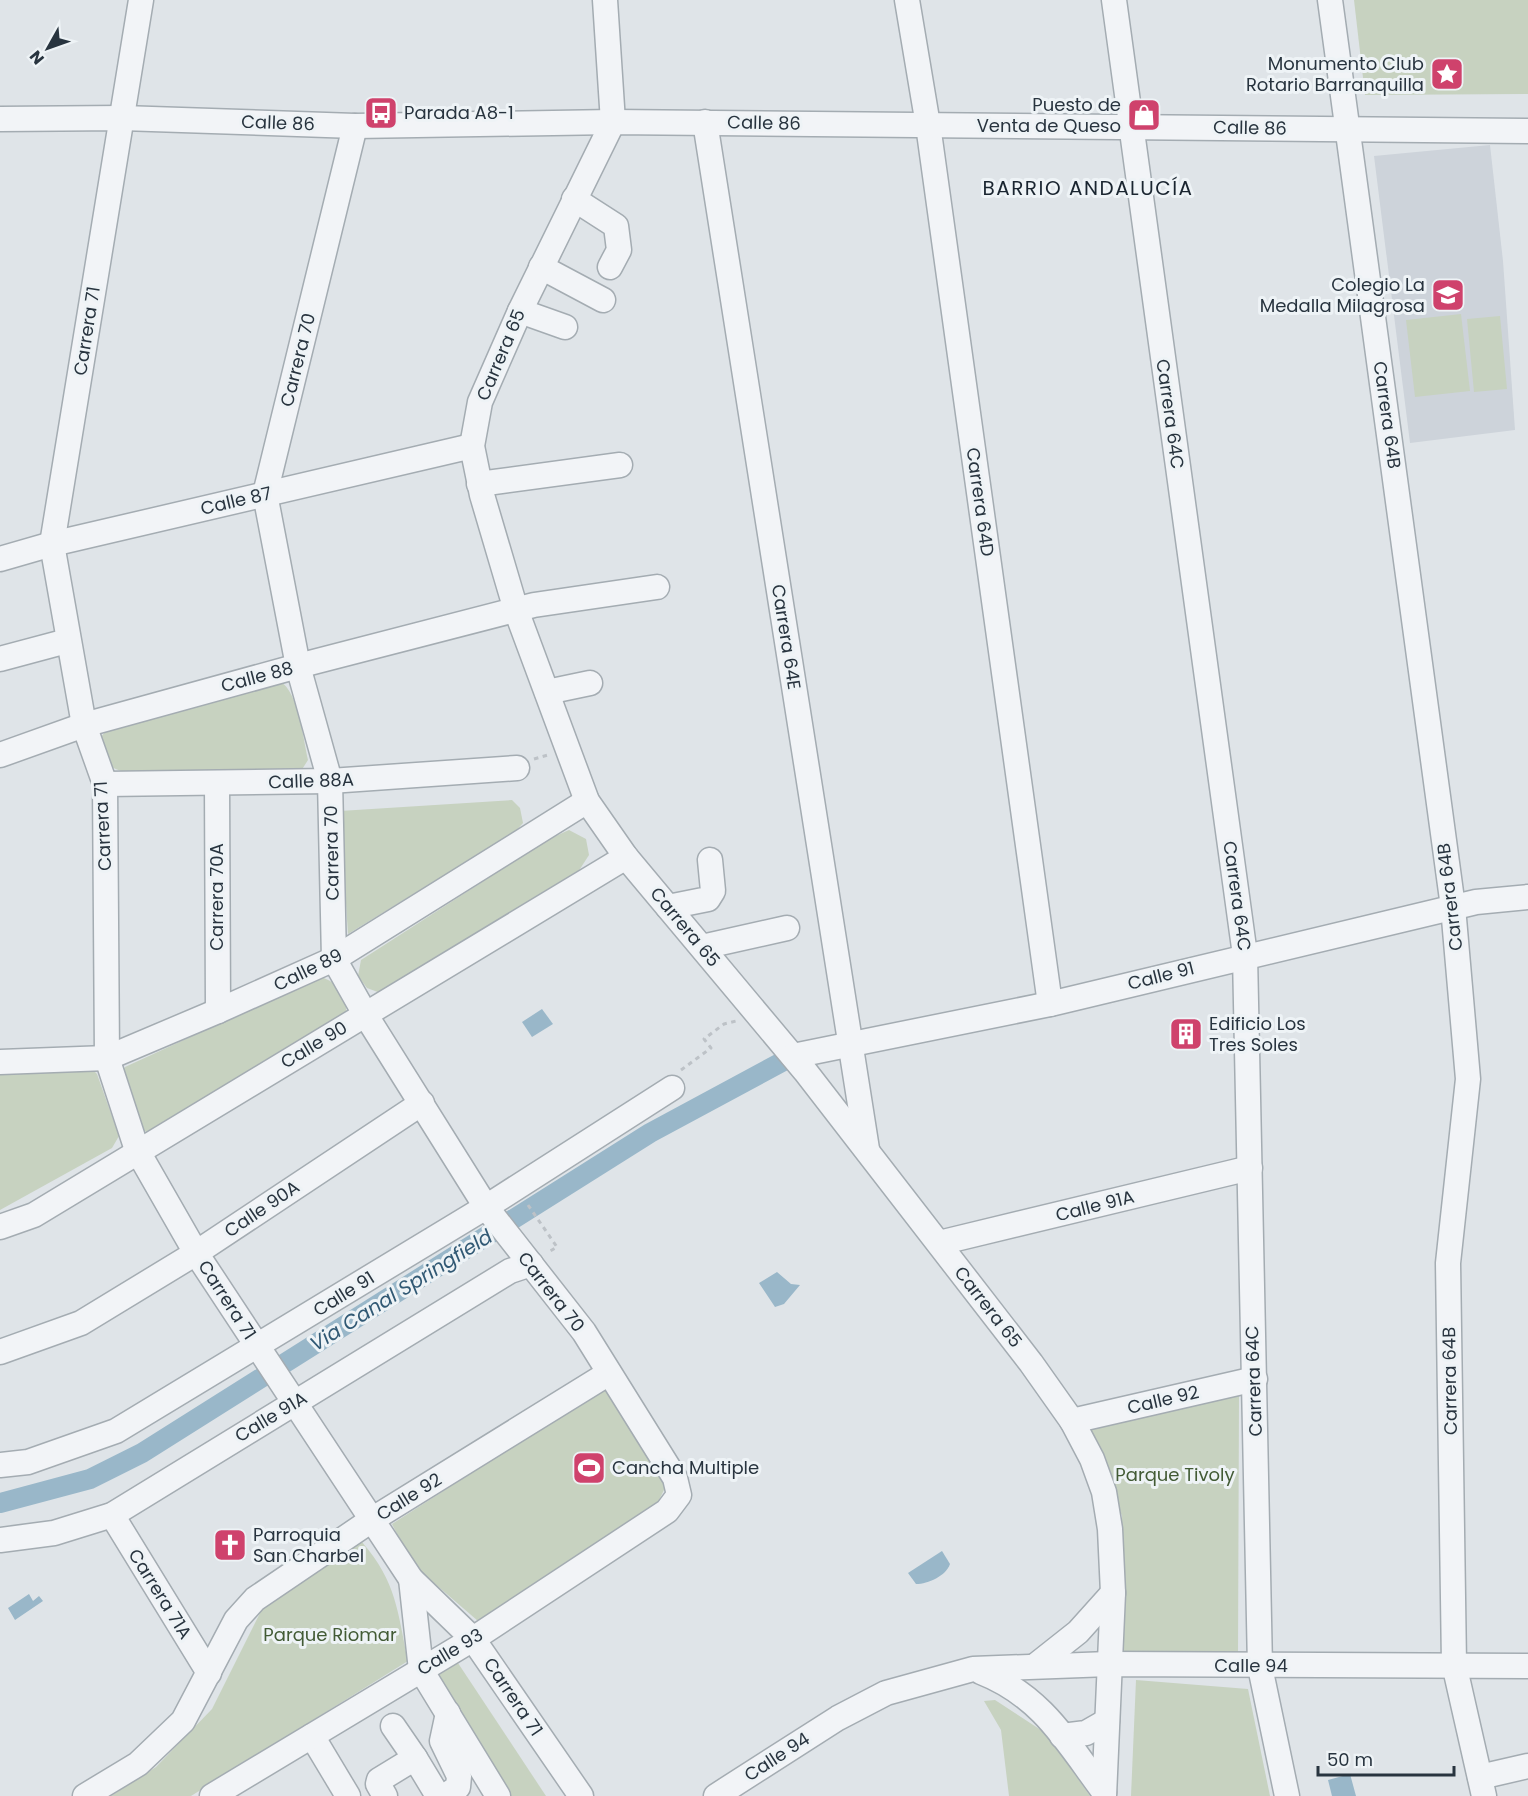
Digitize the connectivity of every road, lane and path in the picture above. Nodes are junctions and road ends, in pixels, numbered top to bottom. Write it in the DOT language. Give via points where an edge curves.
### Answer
graph roads {
  1 [pos="141,0"];
  2 [pos="605,0"];
  3 [pos="907,0"];
  4 [pos="1114,0"];
  5 [pos="1330,0"];
  6 [pos="122,118"];
  7 [pos="0,119"];
  8 [pos="614,122"];
  9 [pos="705,122"];
  10 [pos="928,125"];
  11 [pos="355,126"];
  12 [pos="1131,127"];
  13 [pos="1348,129"];
  14 [pos="1528,131"];
  15 [pos="574,200"];
  16 [pos="541,267"];
  17 [pos="610,267"];
  18 [pos="603,300"];
  19 [pos="520,311"];
  20 [pos="565,327"];
  21 [pos="472,446"];
  22 [pos="620,465"];
  23 [pos="479,484"];
  24 [pos="265,495"];
  25 [pos="52,544"];
  26 [pos="0,559"];
  27 [pos="657,587"];
  28 [pos="516,610"];
  29 [pos="67,640"];
  30 [pos="0,660"];
  31 [pos="298,666"];
  32 [pos="590,682"];
  33 [pos="547,692"];
  34 [pos="84,725"];
  35 [pos="568,750"];
  36 [pos="0,755"];
  37 [pos="517,768"];
  38 [pos="330,781"];
  39 [pos="217,783"];
  40 [pos="105,784"];
  41 [pos="587,801"];
  42 [pos="626,857"];
  43 [pos="710,860"];
  44 [pos="1528,897"];
  45 [pos="668,907"];
  46 [pos="1453,908"];
  47 [pos="787,928"];
  48 [pos="702,947"];
  49 [pos="1245,955"];
  50 [pos="334,959"];
  51 [pos="1050,1004"];
  52 [pos="218,1011"];
  53 [pos="365,1014"];
  54 [pos="760,1016"];
  55 [pos="850,1044"];
  56 [pos="793,1056"];
  57 [pos="107,1058"];
  58 [pos="0,1062"];
  59 [pos="672,1088"];
  60 [pos="422,1103"];
  61 [pos="137,1150"];
  62 [pos="867,1151"];
  63 [pos="1250,1168"];
  64 [pos="526,1202"];
  65 [pos="491,1215"];
  66 [pos="0,1227"];
  67 [pos="542,1227"];
  68 [pos="939,1243"];
  69 [pos="196,1253"];
  70 [pos="531,1264"];
  71 [pos="0,1352"];
  72 [pos="262,1354"];
  73 [pos="609,1373"];
  74 [pos="1255,1379"];
  75 [pos="290,1396"];
  76 [pos="1072,1421"];
  77 [pos="0,1465"];
  78 [pos="679,1495"];
  79 [pos="112,1515"];
  80 [pos="374,1519"];
  81 [pos="0,1540"];
  82 [pos="411,1579"];
  83 [pos="1113,1593"];
  84 [pos="473,1639"];
  85 [pos="1109,1664"];
  86 [pos="1454,1664"];
  87 [pos="1035,1666"];
  88 [pos="1528,1666"];
  89 [pos="1260,1667"];
  90 [pos="973,1669"];
  91 [pos="421,1670"];
  92 [pos="209,1673"];
  93 [pos="448,1713"];
  94 [pos="1107,1720"];
  95 [pos="393,1726"];
  96 [pos="312,1736"];
  97 [pos="1062,1736"];
  98 [pos="415,1758"];
  99 [pos="1528,1766"];
  100 [pos="1482,1786"];
  101 [pos="1104,1794"];
  102 [pos="85,1796"];
  103 [pos="212,1796"];
  104 [pos="348,1796"];
  105 [pos="386,1796"];
  106 [pos="438,1796"];
  107 [pos="445,1796"];
  108 [pos="498,1796"];
  109 [pos="581,1796"];
  110 [pos="716,1796"];
  111 [pos="1287,1796"];
  1 -- 6 [label="street, Carrera 71"];
  2 -- 8 [label="street"];
  3 -- 10 [label="street, Carrera 64D"];
  4 -- 12 [label="street, Carrera 64C"];
  5 -- 13 [label="street, Carrera 64B"];
  6 -- 7 [label="street, Calle 86"];
  6 -- 11 [label="street, Calle 86"];
  6 -- 25 [label="street, Carrera 71"];
  8 -- 9 [label="street, Calle 86"];
  8 -- 11 [label="street, Calle 86"];
  8 -- 15 [label="street, Carrera 65"];
  9 -- 10 [label="street, Calle 86"];
  9 -- 55 [label="street, Carrera 64E"];
  10 -- 12 [label="street, Calle 86"];
  10 -- 51 [label="street, Carrera 64D"];
  11 -- 24 [label="street, Carrera 70"];
  12 -- 13 [label="street, Calle 86"];
  12 -- 49 [label="street, Carrera 64C"];
  13 -- 14 [label="street, Calle 86"];
  13 -- 46 [label="street, Carrera 64B"];
  15 -- 16 [label="street, Carrera 65"];
  15 -- 17 [label="street" via="616,226 619,250"];
  16 -- 18 [label="street"];
  16 -- 19 [label="street, Carrera 65"];
  19 -- 20 [label="street"];
  19 -- 21 [label="street, Carrera 65" via="480,402"];
  21 -- 23 [label="street, Carrera 65"];
  21 -- 24 [label="street, Calle 87"];
  22 -- 23 [label="street"];
  23 -- 28 [label="street, Carrera 65"];
  24 -- 25 [label="street, Calle 87"];
  24 -- 31 [label="street, Carrera 70"];
  25 -- 26 [label="street, Calle 87"];
  25 -- 29 [label="street, Carrera 71"];
  27 -- 28 [label="street, Calle 88"];
  28 -- 31 [label="street, Calle 88"];
  28 -- 33 [label="street, Carrera 65"];
  29 -- 30 [label="street"];
  29 -- 34 [label="street, Carrera 71"];
  31 -- 34 [label="street, Calle 88"];
  31 -- 38 [label="street, Carrera 70"];
  32 -- 33 [label="street"];
  33 -- 35 [label="street, Carrera 65"];
  34 -- 36 [label="street, Calle 88"];
  34 -- 40 [label="street, Carrera 71"];
  35 -- 37 [label="path" via="526,761"];
  35 -- 41 [label="street, Carrera 65"];
  37 -- 38 [label="street, Calle 88A"];
  38 -- 39 [label="street, Calle 88A"];
  38 -- 50 [label="street, Carrera 70"];
  39 -- 40 [label="street, Calle 88A"];
  39 -- 52 [label="street, Carrera 70A"];
  40 -- 57 [label="street, Carrera 71"];
  41 -- 42 [label="street, Carrera 65"];
  41 -- 50 [label="street, Calle 89"];
  42 -- 45 [label="street, Carrera 65"];
  42 -- 53 [label="street, Calle 90"];
  43 -- 45 [label="street" via="713,891 708,899"];
  44 -- 46 [label="street, Calle 91"];
  45 -- 48 [label="street, Carrera 65"];
  46 -- 49 [label="street, Calle 91"];
  46 -- 86 [label="street, Carrera 64B" via="1468,1079 1448,1263"];
  47 -- 48 [label="street"];
  48 -- 54 [label="street, Carrera 65"];
  49 -- 51 [label="street, Calle 91"];
  49 -- 63 [label="street, Carrera 64C"];
  50 -- 52 [label="street, Calle 89"];
  50 -- 53 [label="street, Carrera 70"];
  51 -- 55 [label="street, Calle 91"];
  52 -- 57 [label="street, Calle 89"];
  53 -- 60 [label="street, Carrera 70"];
  53 -- 61 [label="street, Calle 90"];
  54 -- 56 [label="street, Carrera 65"];
  54 -- 59 [label="path" via="723,1024 704,1039 711,1048 680,1071"];
  55 -- 56 [label="street, Calle 91"];
  55 -- 62 [label="street, Carrera 64E"];
  56 -- 62 [label="street, Carrera 65"];
  57 -- 58 [label="street, Calle 89"];
  57 -- 61 [label="street, Carrera 71"];
  59 -- 65 [label="street, Calle 91"];
  60 -- 65 [label="street, Carrera 70"];
  60 -- 69 [label="street, Calle 90A"];
  61 -- 66 [label="street, Calle 90" via="34,1215"];
  61 -- 69 [label="street, Carrera 71"];
  62 -- 68 [label="street, Carrera 65"];
  63 -- 68 [label="street, Calle 91A"];
  63 -- 74 [label="street, Carrera 64C"];
  64 -- 67 [label="path"];
  65 -- 70 [label="street, Carrera 70"];
  65 -- 72 [label="street, Calle 91"];
  68 -- 76 [label="street, Carrera 65"];
  69 -- 71 [label="street, Calle 90A" via="81,1323"];
  69 -- 72 [label="street, Carrera 71"];
  70 -- 73 [label="street, Carrera 70" via="584,1332"];
  70 -- 75 [label="street, Calle 91A" via="510,1271"];
  72 -- 75 [label="street, Carrera 71"];
  72 -- 77 [label="street, Calle 91" via="116,1431 28,1462"];
  73 -- 78 [label="street, Carrera 70" via="675,1478"];
  73 -- 80 [label="street, Calle 92"];
  74 -- 76 [label="street, Calle 92"];
  74 -- 89 [label="street, Carrera 64C"];
  75 -- 79 [label="street, Calle 91A"];
  75 -- 80 [label="street, Carrera 71"];
  76 -- 83 [label="street, Carrera 65" via="1104,1492"];
  78 -- 84 [label="street, Calle 93" via="667,1511"];
  79 -- 81 [label="street, Calle 91A" via="54,1533"];
  79 -- 92 [label="street, Carrera 71A"];
  80 -- 82 [label="street, Carrera 71"];
  80 -- 92 [label="street, Calle 92" via="255,1599 236,1620"];
  82 -- 84 [label="street, Carrera 71"];
  82 -- 91 [label="street, Carrera 71"];
  83 -- 85 [label="street, Carrera 65"];
  83 -- 87 [label="street" via="1078,1632"];
  84 -- 91 [label="street, Calle 93"];
  84 -- 109 [label="street, Carrera 71"];
  85 -- 87 [label="street, Calle 94"];
  85 -- 89 [label="street, Calle 94"];
  85 -- 94 [label="street, Carrera 65"];
  86 -- 88 [label="street, Calle 94"];
  86 -- 89 [label="street, Calle 94"];
  86 -- 100 [label="street, Carrera 64B"];
  87 -- 90 [label="street, Calle 94"];
  89 -- 111 [label="street, Carrera 64C"];
  90 -- 97 [label="street" via="1006,1681 1022,1692"];
  90 -- 110 [label="street, Calle 94" via="886,1693 837,1718"];
  91 -- 93 [label="street, Carrera 71"];
  91 -- 96 [label="street, Calle 93"];
  92 -- 102 [label="street, Calle 92" via="183,1721 138,1764"];
  93 -- 107 [label="street" via="442,1741 459,1776 458,1787"];
  93 -- 108 [label="street, Carrera 71"];
  94 -- 97 [label="street" via="1086,1733"];
  94 -- 101 [label="street, Carrera 65"];
  95 -- 98 [label="street"];
  96 -- 103 [label="street, Calle 93"];
  96 -- 104 [label="street"];
  97 -- 101 [label="street"];
  98 -- 105 [label="street" via="379,1780"];
  98 -- 106 [label="street"];
  99 -- 100 [label="street"];
}
